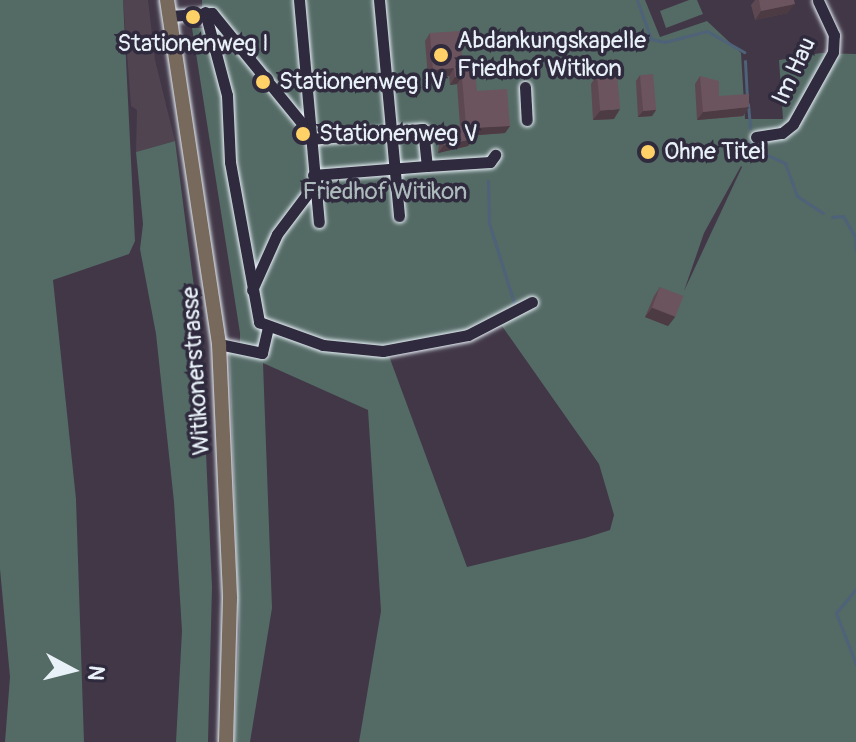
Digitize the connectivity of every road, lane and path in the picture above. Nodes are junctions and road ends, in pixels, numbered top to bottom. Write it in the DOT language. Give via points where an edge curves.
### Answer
graph roads {
  1 [pos="167,0"];
  2 [pos="299,0"];
  3 [pos="379,0"];
  4 [pos="818,0"];
  5 [pos="205,12"];
  6 [pos="170,16"];
  7 [pos="525,87"];
  8 [pos="527,120"];
  9 [pos="389,132"];
  10 [pos="310,136"];
  11 [pos="756,137"];
  12 [pos="495,155"];
  13 [pos="427,166"];
  14 [pos="391,169"];
  15 [pos="313,180"];
  16 [pos="399,216"];
  17 [pos="319,222"];
  18 [pos="251,291"];
  19 [pos="532,302"];
  20 [pos="268,327"];
  21 [pos="219,344"];
  22 [pos="226,742"];
  1 -- 6 [label="main road, Witikonerstrasse"];
  2 -- 10 [label="street"];
  3 -- 9 [label="street"];
  4 -- 11 [label="street, Im Hau" via="834,35 833,52 793,124 782,133"];
  5 -- 6 [label="street"];
  5 -- 10 [label="street" via="212,13"];
  5 -- 18 [label="street" via="227,95 230,162"];
  6 -- 21 [label="main road, Witikonerstrasse"];
  7 -- 8 [label="street"];
  9 -- 10 [label="street"];
  9 -- 13 [label="street" via="423,129"];
  9 -- 14 [label="street"];
  10 -- 15 [label="street"];
  12 -- 13 [label="street" via="490,162"];
  13 -- 14 [label="street"];
  14 -- 15 [label="street"];
  14 -- 16 [label="street"];
  15 -- 17 [label="street"];
  15 -- 18 [label="street" via="277,234"];
  18 -- 20 [label="street" via="259,322"];
  19 -- 20 [label="street" via="468,335 409,349 338,348"];
  20 -- 21 [label="street" via="262,353"];
  21 -- 22 [label="main road, Witikonerstrasse" via="230,599"];
}
